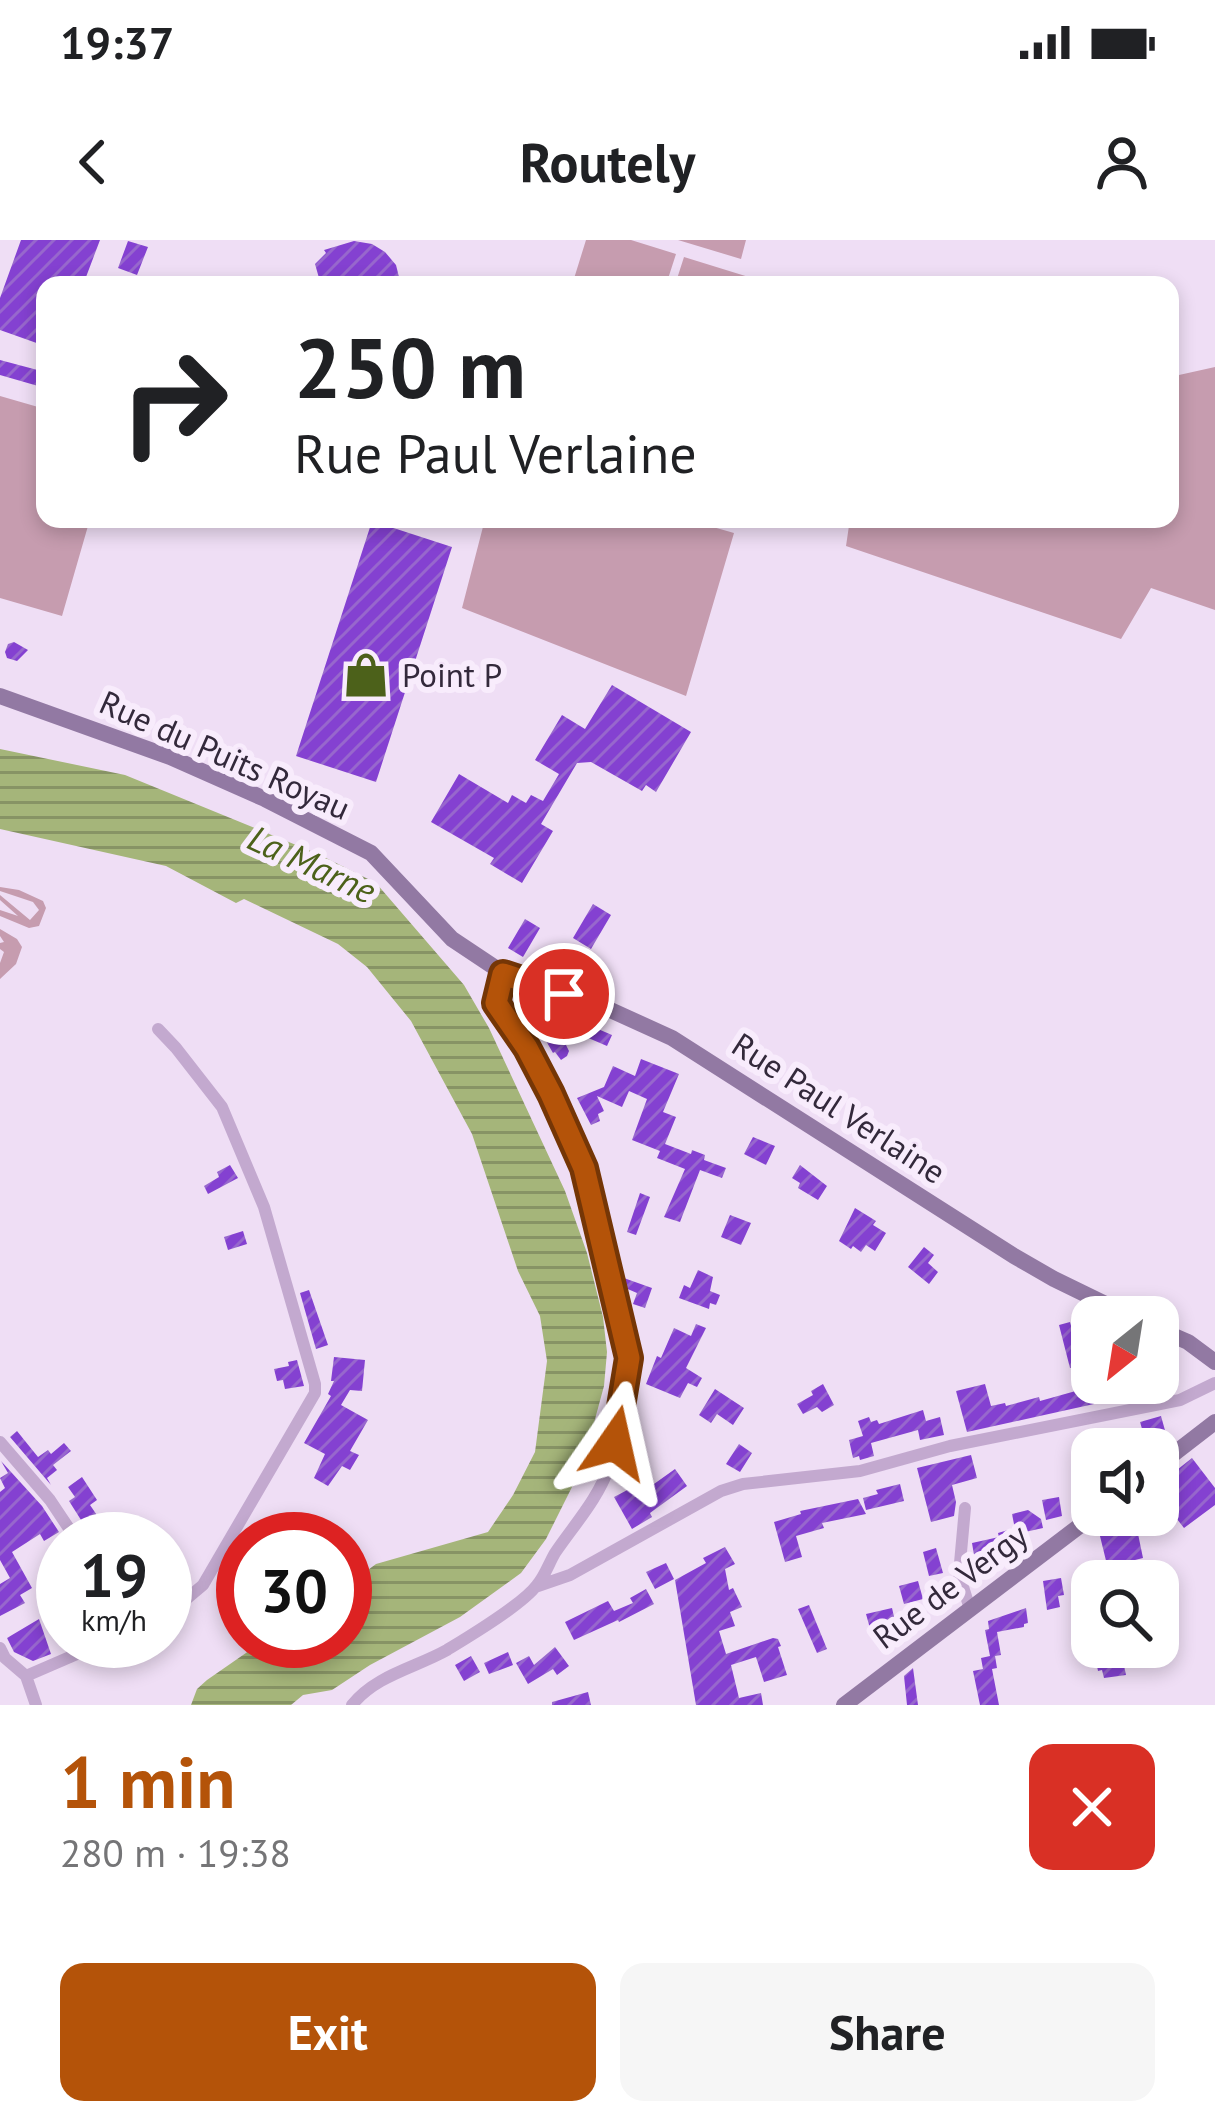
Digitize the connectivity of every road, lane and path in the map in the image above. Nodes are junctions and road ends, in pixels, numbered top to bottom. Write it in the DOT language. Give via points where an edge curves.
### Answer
graph roads {
  1 [pos="0,697"];
  2 [pos="503,974"];
  3 [pos="158,1029"];
  4 [pos="1089,1296"];
  5 [pos="1179,1338"];
  6 [pos="1215,1339"];
  7 [pos="1188,1342"];
  8 [pos="1215,1362"];
  9 [pos="1215,1383"];
  10 [pos="1215,1422"];
  11 [pos="0,1442"];
  12 [pos="1179,1450"];
  13 [pos="965,1508"];
  14 [pos="58,1512"];
  15 [pos="1071,1532"];
  16 [pos="537,1587"];
  17 [pos="192,1594"];
  18 [pos="970,1609"];
  19 [pos="2,1655"];
  20 [pos="45,1668"];
  21 [pos="26,1676"];
  22 [pos="36,1705"];
  23 [pos="352,1705"];
  24 [pos="844,1705"];
  1 -- 2 [label="street, Rue du Puits Royau" via="170,757 371,853 452,939"];
  2 -- 4 [label="street, Rue Paul Verlaine" via="672,1038"];
  2 -- 16 [label="street" via="496,1003 543,1078 584,1168 629,1358 609,1467"];
  3 -- 17 [label="street" via="222,1107 264,1207 315,1384"];
  5 -- 7 [label="street"];
  6 -- 7 [label="street"];
  7 -- 8 [label="street"];
  9 -- 16 [label="street" via="1180,1400 860,1472 742,1484"];
  10 -- 12 [label="street"];
  11 -- 14 [label="street"];
  13 -- 18 [label="street" via="959,1574"];
  15 -- 18 [label="street, Rue de Vergy"];
  16 -- 23 [label="street" via="453,1646 370,1686"];
  18 -- 24 [label="street, Rue de Vergy"];
  19 -- 21 [label="street"];
  20 -- 21 [label="street"];
  21 -- 22 [label="street"];
}
